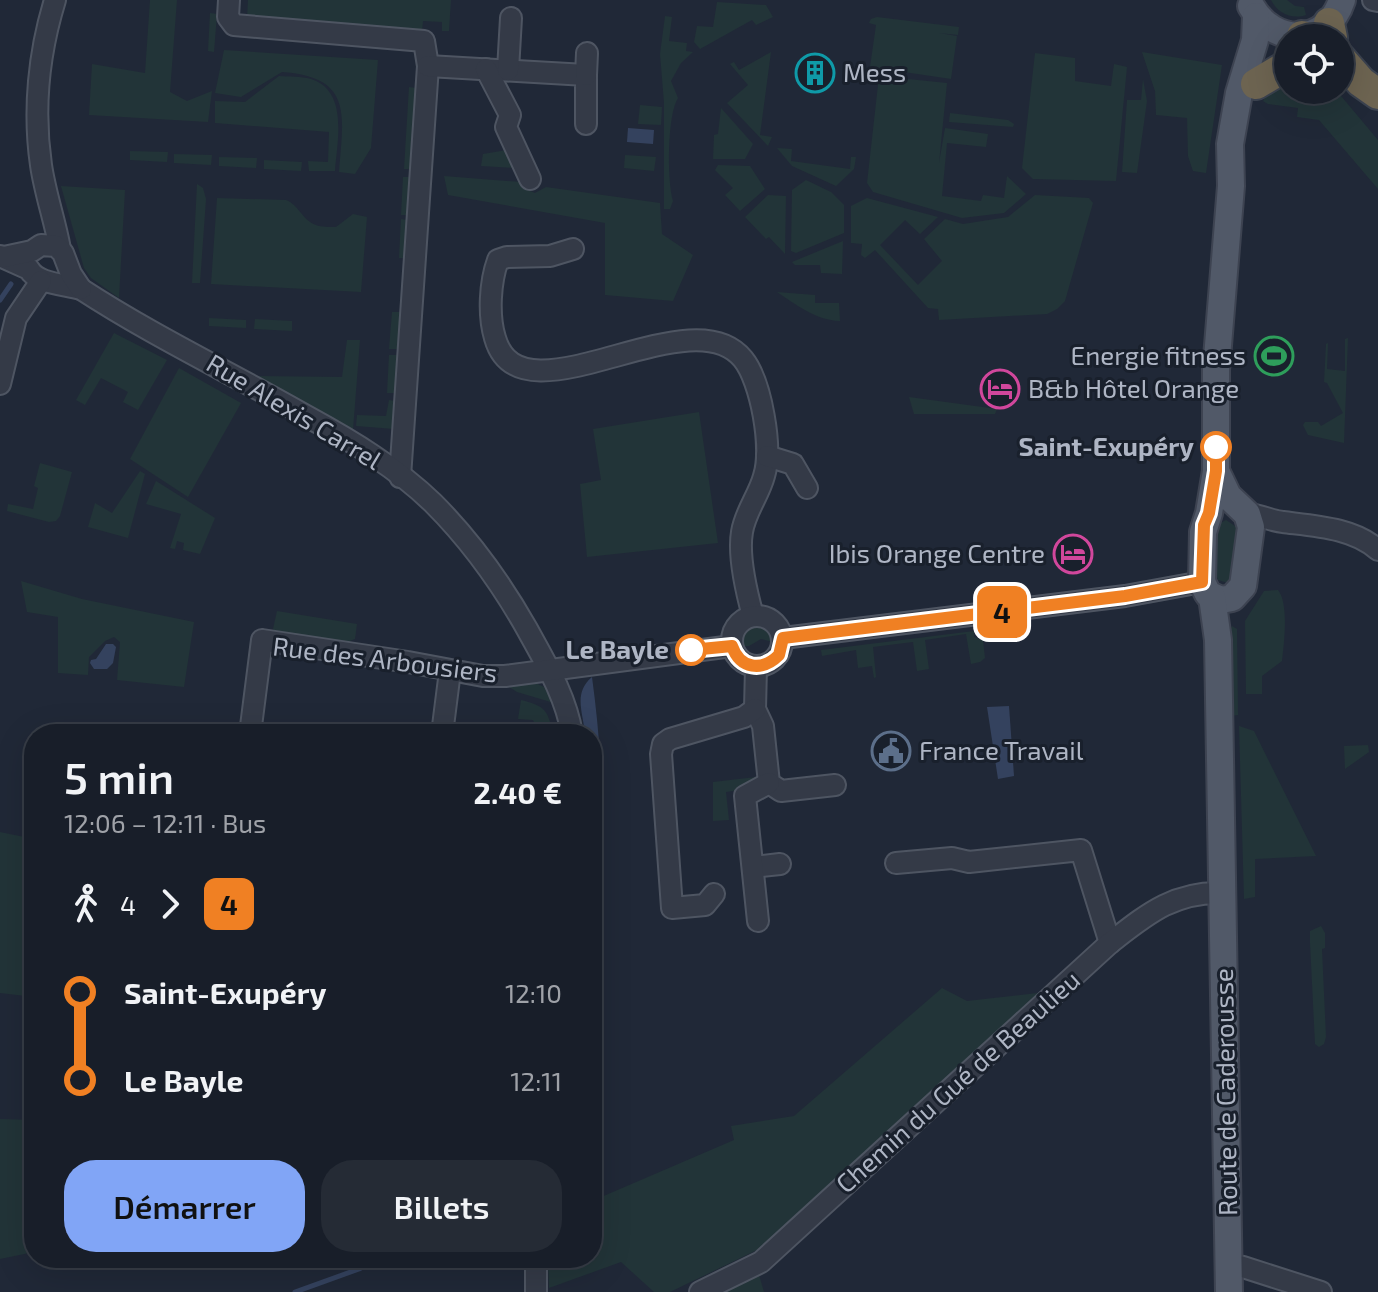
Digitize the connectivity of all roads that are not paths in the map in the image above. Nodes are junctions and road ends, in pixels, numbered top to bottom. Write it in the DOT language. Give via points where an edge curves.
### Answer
graph roads {
  1 [pos="55,0"];
  2 [pos="229,0"];
  3 [pos="1252,8"];
  4 [pos="511,18"];
  5 [pos="1274,31"];
  6 [pos="587,53"];
  7 [pos="428,66"];
  8 [pos="1274,68"];
  9 [pos="486,69"];
  10 [pos="508,70"];
  11 [pos="1354,74"];
  12 [pos="586,75"];
  13 [pos="1256,84"];
  14 [pos="1354,93"];
  15 [pos="1378,94"];
  16 [pos="1378,115"];
  17 [pos="586,124"];
  18 [pos="530,179"];
  19 [pos="1231,186"];
  20 [pos="573,249"];
  21 [pos="2,256"];
  22 [pos="46,263"];
  23 [pos="0,384"];
  24 [pos="767,456"];
  25 [pos="1216,471"];
  26 [pos="400,477"];
  27 [pos="807,488"];
  28 [pos="1242,510"];
  29 [pos="1209,513"];
  30 [pos="1281,522"];
  31 [pos="1250,542"];
  32 [pos="1378,550"];
  33 [pos="1215,592"];
  34 [pos="753,616"];
  35 [pos="783,638"];
  36 [pos="732,646"];
  37 [pos="756,667"];
  38 [pos="549,670"];
  39 [pos="450,671"];
  40 [pos="755,709"];
  41 [pos="251,724"];
  42 [pos="443,724"];
  43 [pos="569,724"];
  44 [pos="769,783"];
  45 [pos="835,785"];
  46 [pos="896,863"];
  47 [pos="780,864"];
  48 [pos="753,867"];
  49 [pos="1223,893"];
  50 [pos="714,894"];
  51 [pos="758,921"];
  52 [pos="1110,943"];
  53 [pos="1228,1265"];
  54 [pos="536,1268"];
  55 [pos="536,1292"];
  56 [pos="700,1292"];
  57 [pos="1229,1292"];
  58 [pos="1321,1292"];
  1 -- 22 [label="street, Rue Alexis Carrel" via="40,57 38,136 52,219"];
  2 -- 7 [label="street" via="228,17 234,25 424,41"];
  3 -- 5 [label="main road"];
  3 -- 19 [label="main road" via="1253,54 1233,122"];
  4 -- 10 [label="street"];
  6 -- 12 [label="street"];
  7 -- 9 [label="street"];
  7 -- 26 [label="street"];
  8 -- 13 [label="highway"];
  9 -- 10 [label="street"];
  9 -- 18 [label="street" via="510,115 506,127"];
  10 -- 12 [label="street"];
  11 -- 15 [label="highway"];
  12 -- 17 [label="street"];
  13 -- 19 [label="main road"];
  14 -- 16 [label="highway"];
  19 -- 25 [label="main road, Route de Caderousse" via="1217,357"];
  20 -- 24 [label="street" via="498,260 491,326 504,358 515,366 544,371 690,339 715,340 742,357 753,374"];
  21 -- 22 [label="street"];
  22 -- 23 [label="street" via="16,318"];
  22 -- 26 [label="street, Rue Alexis Carrel" via="81,289 343,437"];
  24 -- 27 [label="street" via="793,464"];
  24 -- 34 [label="street" via="741,536"];
  25 -- 28 [label="main road"];
  25 -- 29 [label="main road, Route de Caderousse"];
  26 -- 38 [label="street, Rue Alexis Carrel" via="432,502 482,558"];
  28 -- 29 [label="main road" via="1222,505"];
  28 -- 30 [label="street"];
  28 -- 31 [label="main road" via="1251,527"];
  29 -- 33 [label="main road, Route de Caderousse" via="1204,525"];
  30 -- 31 [label="street"];
  30 -- 32 [label="street" via="1352,534"];
  31 -- 33 [label="main road" via="1243,586"];
  33 -- 35 [label="street" via="1125,596"];
  33 -- 49 [label="main road, Route de Caderousse"];
  34 -- 35 [label="street" via="773,621"];
  34 -- 36 [label="street" via="735,630"];
  35 -- 37 [label="street" via="779,655"];
  36 -- 37 [label="street" via="738,658"];
  36 -- 38 [label="street, Rue des Arbousiers"];
  37 -- 40 [label="street"];
  38 -- 39 [label="street, Rue des Arbousiers" via="490,676"];
  38 -- 43 [label="street, Rue Alexis Carrel"];
  39 -- 41 [label="street, Rue des Arbousiers" via="262,640"];
  39 -- 42 [label="street"];
  40 -- 44 [label="street" via="763,726"];
  40 -- 50 [label="street" via="663,744 672,908 705,905"];
  44 -- 45 [label="street" via="781,791"];
  44 -- 48 [label="street" via="745,796"];
  46 -- 52 [label="street" via="952,858 969,862 1081,850"];
  47 -- 48 [label="street"];
  48 -- 51 [label="street"];
  49 -- 52 [label="street, Chemin du Gué de Beaulieu" via="1172,901"];
  49 -- 53 [label="main road, Route de Caderousse"];
  52 -- 56 [label="street, Chemin du Gué de Beaulieu" via="761,1262"];
  53 -- 57 [label="main road, Route de Caderousse"];
  53 -- 58 [label="street"];
  54 -- 55 [label="street"];
}
